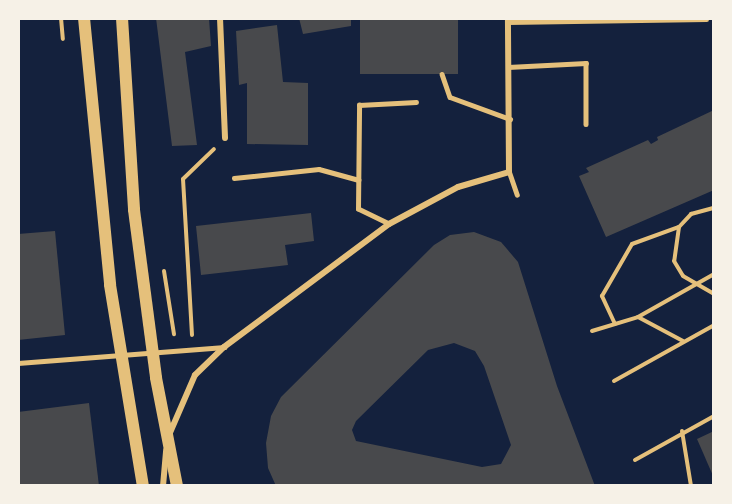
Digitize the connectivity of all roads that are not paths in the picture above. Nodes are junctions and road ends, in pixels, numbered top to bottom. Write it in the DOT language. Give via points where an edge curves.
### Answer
graph roads {
  1 [pos="84,18"];
  2 [pos="122,18"];
  3 [pos="220,18"];
  4 [pos="706,19"];
  5 [pos="508,20"];
  6 [pos="508,67"];
  7 [pos="442,74"];
  8 [pos="416,102"];
  9 [pos="510,119"];
  10 [pos="586,124"];
  11 [pos="225,138"];
  12 [pos="508,172"];
  13 [pos="234,178"];
  14 [pos="359,180"];
  15 [pos="517,195"];
  16 [pos="389,224"];
  17 [pos="224,347"];
  18 [pos="18,363"];
  19 [pos="143,486"];
  20 [pos="163,486"];
  21 [pos="177,486"];
  1 -- 19 [label="main road" via="110,285"];
  2 -- 21 [label="main road" via="134,210 156,378"];
  3 -- 11 [label="street"];
  4 -- 5 [label="lane"];
  5 -- 6 [label="street"];
  6 -- 9 [label="street"];
  6 -- 10 [label="lane" via="586,63"];
  7 -- 9 [label="lane" via="450,97"];
  8 -- 14 [label="lane" via="359,105"];
  9 -- 12 [label="street"];
  12 -- 15 [label="street"];
  12 -- 16 [label="street" via="458,188"];
  13 -- 14 [label="lane" via="319,170"];
  14 -- 16 [label="lane" via="358,209"];
  16 -- 17 [label="street"];
  17 -- 18 [label="lane"];
  17 -- 20 [label="street" via="195,375 166,442"];
}
